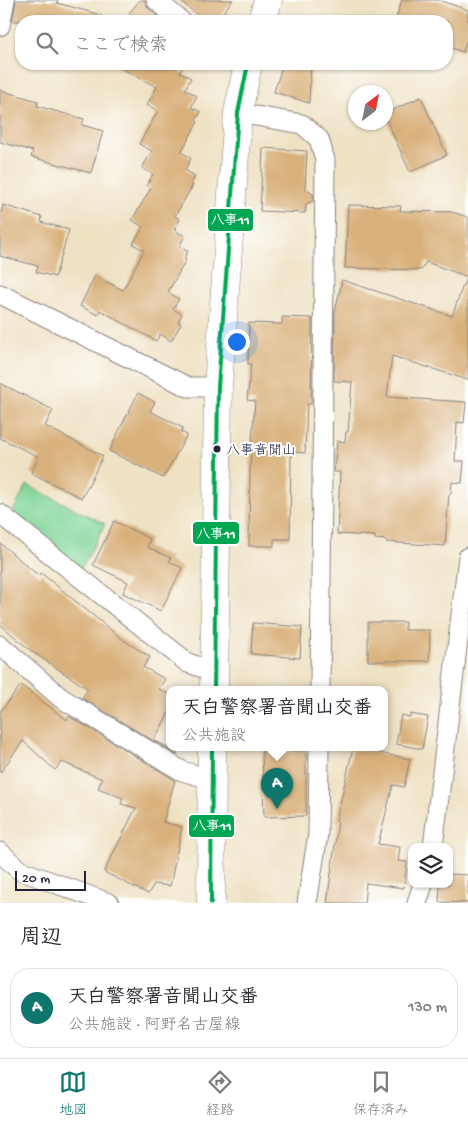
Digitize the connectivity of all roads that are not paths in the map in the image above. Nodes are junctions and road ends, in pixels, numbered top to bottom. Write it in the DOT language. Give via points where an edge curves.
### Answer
graph roads {
  1 [pos="5,0"];
  2 [pos="156,0"];
  3 [pos="268,0"];
  4 [pos="174,15"];
  5 [pos="264,15"];
  6 [pos="0,26"];
  7 [pos="243,70"];
  8 [pos="238,113"];
  9 [pos="0,294"];
  10 [pos="218,387"];
  11 [pos="0,514"];
  12 [pos="468,557"];
  13 [pos="0,645"];
  14 [pos="214,681"];
  15 [pos="320,686"];
  16 [pos="212,751"];
  17 [pos="319,751"];
  18 [pos="210,779"];
  19 [pos="433,843"];
  20 [pos="0,852"];
  21 [pos="421,888"];
  22 [pos="109,903"];
  23 [pos="211,903"];
  24 [pos="307,903"];
  25 [pos="417,903"];
  1 -- 6 [label="street"];
  2 -- 4 [label="street"];
  3 -- 5 [label="main road"];
  7 -- 8 [label="main road"];
  8 -- 10 [label="main road"];
  8 -- 15 [label="street" via="302,124 318,139 325,160"];
  9 -- 10 [label="street" via="188,387"];
  10 -- 14 [label="main road"];
  11 -- 14 [label="street"];
  12 -- 19 [label="street"];
  13 -- 18 [label="street" via="61,698 182,772"];
  16 -- 18 [label="main road"];
  17 -- 24 [label="street" via="318,834"];
  18 -- 23 [label="main road"];
  20 -- 22 [label="street" via="19,870"];
  21 -- 25 [label="street"];
}
